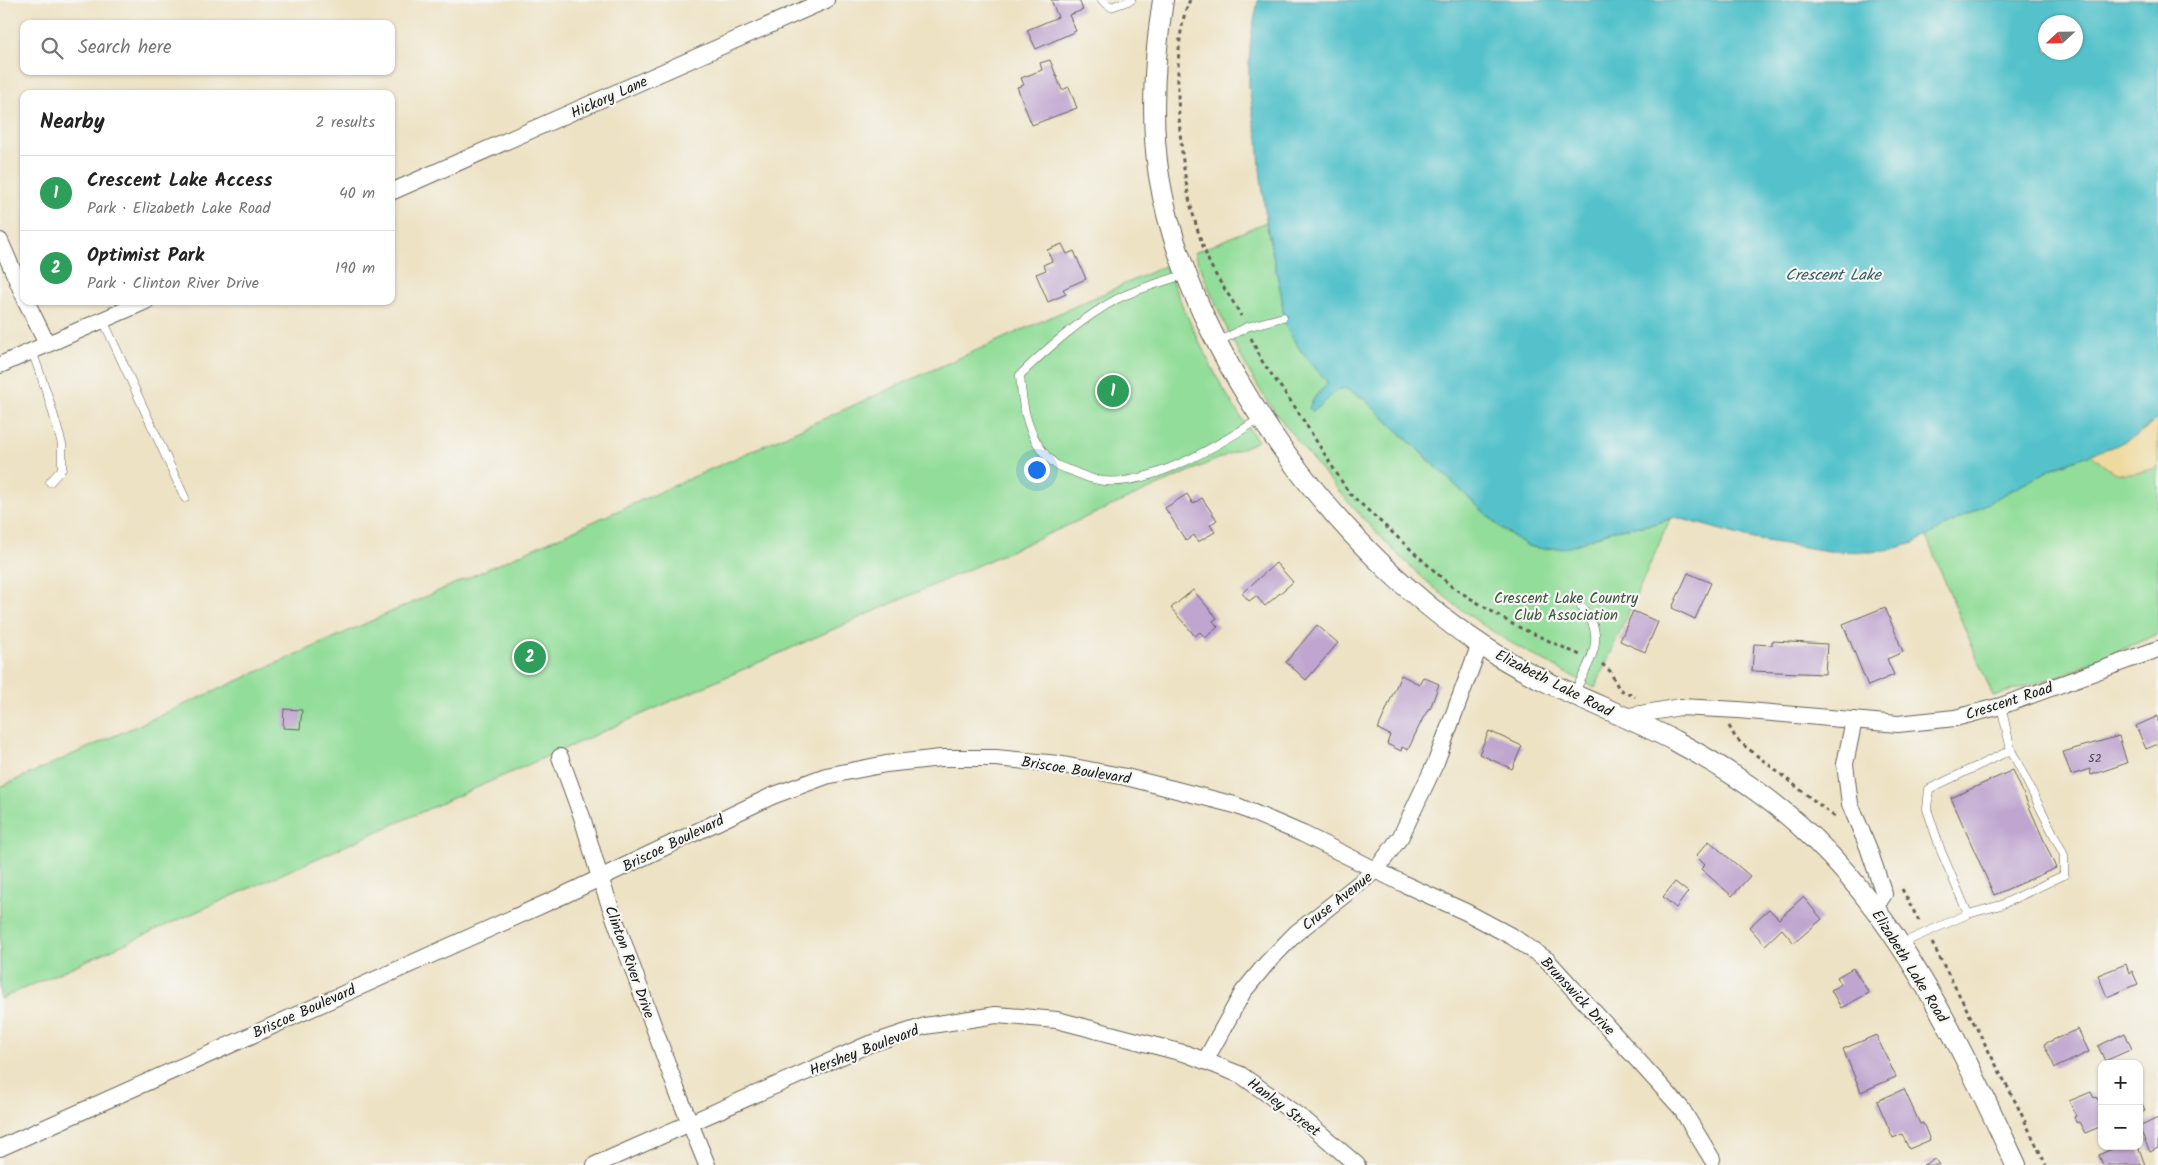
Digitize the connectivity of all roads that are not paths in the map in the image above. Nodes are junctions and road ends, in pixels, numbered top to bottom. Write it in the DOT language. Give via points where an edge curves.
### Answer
graph roads {
  1 [pos="826,0"];
  2 [pos="1102,0"];
  3 [pos="1131,0"];
  4 [pos="1163,0"];
  5 [pos="395,190"];
  6 [pos="0,241"];
  7 [pos="1187,273"];
  8 [pos="20,287"];
  9 [pos="27,305"];
  10 [pos="137,305"];
  11 [pos="1283,317"];
  12 [pos="103,320"];
  13 [pos="1217,342"];
  14 [pos="40,348"];
  15 [pos="0,365"];
  16 [pos="1261,418"];
  17 [pos="50,482"];
  18 [pos="185,498"];
  19 [pos="1581,607"];
  20 [pos="1480,644"];
  21 [pos="2158,649"];
  22 [pos="1574,694"];
  23 [pos="2001,706"];
  24 [pos="1624,717"];
  25 [pos="1854,720"];
  26 [pos="2011,750"];
  27 [pos="560,757"];
  28 [pos="1376,870"];
  29 [pos="600,878"];
  30 [pos="1875,908"];
  31 [pos="1968,914"];
  32 [pos="1900,944"];
  33 [pos="1205,1061"];
  34 [pos="690,1122"];
  35 [pos="0,1148"];
  36 [pos="1712,1158"];
  37 [pos="595,1165"];
  38 [pos="706,1165"];
  39 [pos="1357,1165"];
  40 [pos="2016,1165"];
  1 -- 5 [label="street, Hickory Lane"];
  2 -- 3 [label="lane" via="1111,7"];
  4 -- 7 [label="street, Elizabeth Lake Road" via="1154,92 1157,156 1170,224"];
  6 -- 8 [label="street"];
  7 -- 13 [label="street, Elizabeth Lake Road"];
  7 -- 16 [label="lane" via="1115,300 1039,356 1020,375 1021,403 1033,438 1055,464 1094,480 1124,481 1173,468 1217,446"];
  9 -- 14 [label="street"];
  10 -- 12 [label="street"];
  11 -- 13 [label="lane" via="1247,327"];
  12 -- 14 [label="street"];
  12 -- 18 [label="lane"];
  13 -- 16 [label="street, Elizabeth Lake Road"];
  14 -- 15 [label="street"];
  14 -- 17 [label="lane" via="48,396 62,444 62,469"];
  16 -- 20 [label="street, Elizabeth Lake Road" via="1309,483 1369,549 1423,600"];
  19 -- 22 [label="lane" via="1593,621 1597,641"];
  20 -- 22 [label="street, Elizabeth Lake Road" via="1530,674"];
  20 -- 28 [label="street, Cruse Avenue" via="1436,762 1401,836"];
  21 -- 23 [label="street, Crescent Road"];
  22 -- 24 [label="street, Elizabeth Lake Road"];
  23 -- 25 [label="street, Crescent Road" via="1955,718 1898,724"];
  23 -- 26 [label="lane"];
  24 -- 25 [label="street, Crescent Road" via="1680,707"];
  24 -- 30 [label="street, Elizabeth Lake Road" via="1729,772 1771,802 1828,852"];
  25 -- 30 [label="street" via="1845,764 1850,804 1884,894"];
  26 -- 31 [label="lane" via="1929,789 1927,809"];
  26 -- 31 [label="lane" via="2064,855 2064,875 2001,905"];
  27 -- 29 [label="street, Clinton River Drive"];
  28 -- 29 [label="street, Briscoe Boulevard" via="1235,805 1175,788 1058,764 996,758 941,758 886,764 826,776 772,796"];
  28 -- 33 [label="street, Cruse Avenue" via="1296,932 1266,964 1243,992"];
  28 -- 36 [label="street, Brunswick Drive" via="1474,916 1547,960 1681,1108"];
  29 -- 34 [label="street, Clinton River Drive"];
  29 -- 35 [label="street, Briscoe Boulevard"];
  30 -- 32 [label="street, Elizabeth Lake Road"];
  31 -- 32 [label="lane"];
  32 -- 40 [label="street, Elizabeth Lake Road" via="1947,1024"];
  33 -- 34 [label="street, Hershey Boulevard" via="1057,1020 996,1015 925,1026 867,1046"];
  33 -- 39 [label="street, Hanley Street" via="1241,1075 1307,1122"];
  34 -- 37 [label="street, Hershey Boulevard"];
  34 -- 38 [label="street, Clinton River Drive"];
}
